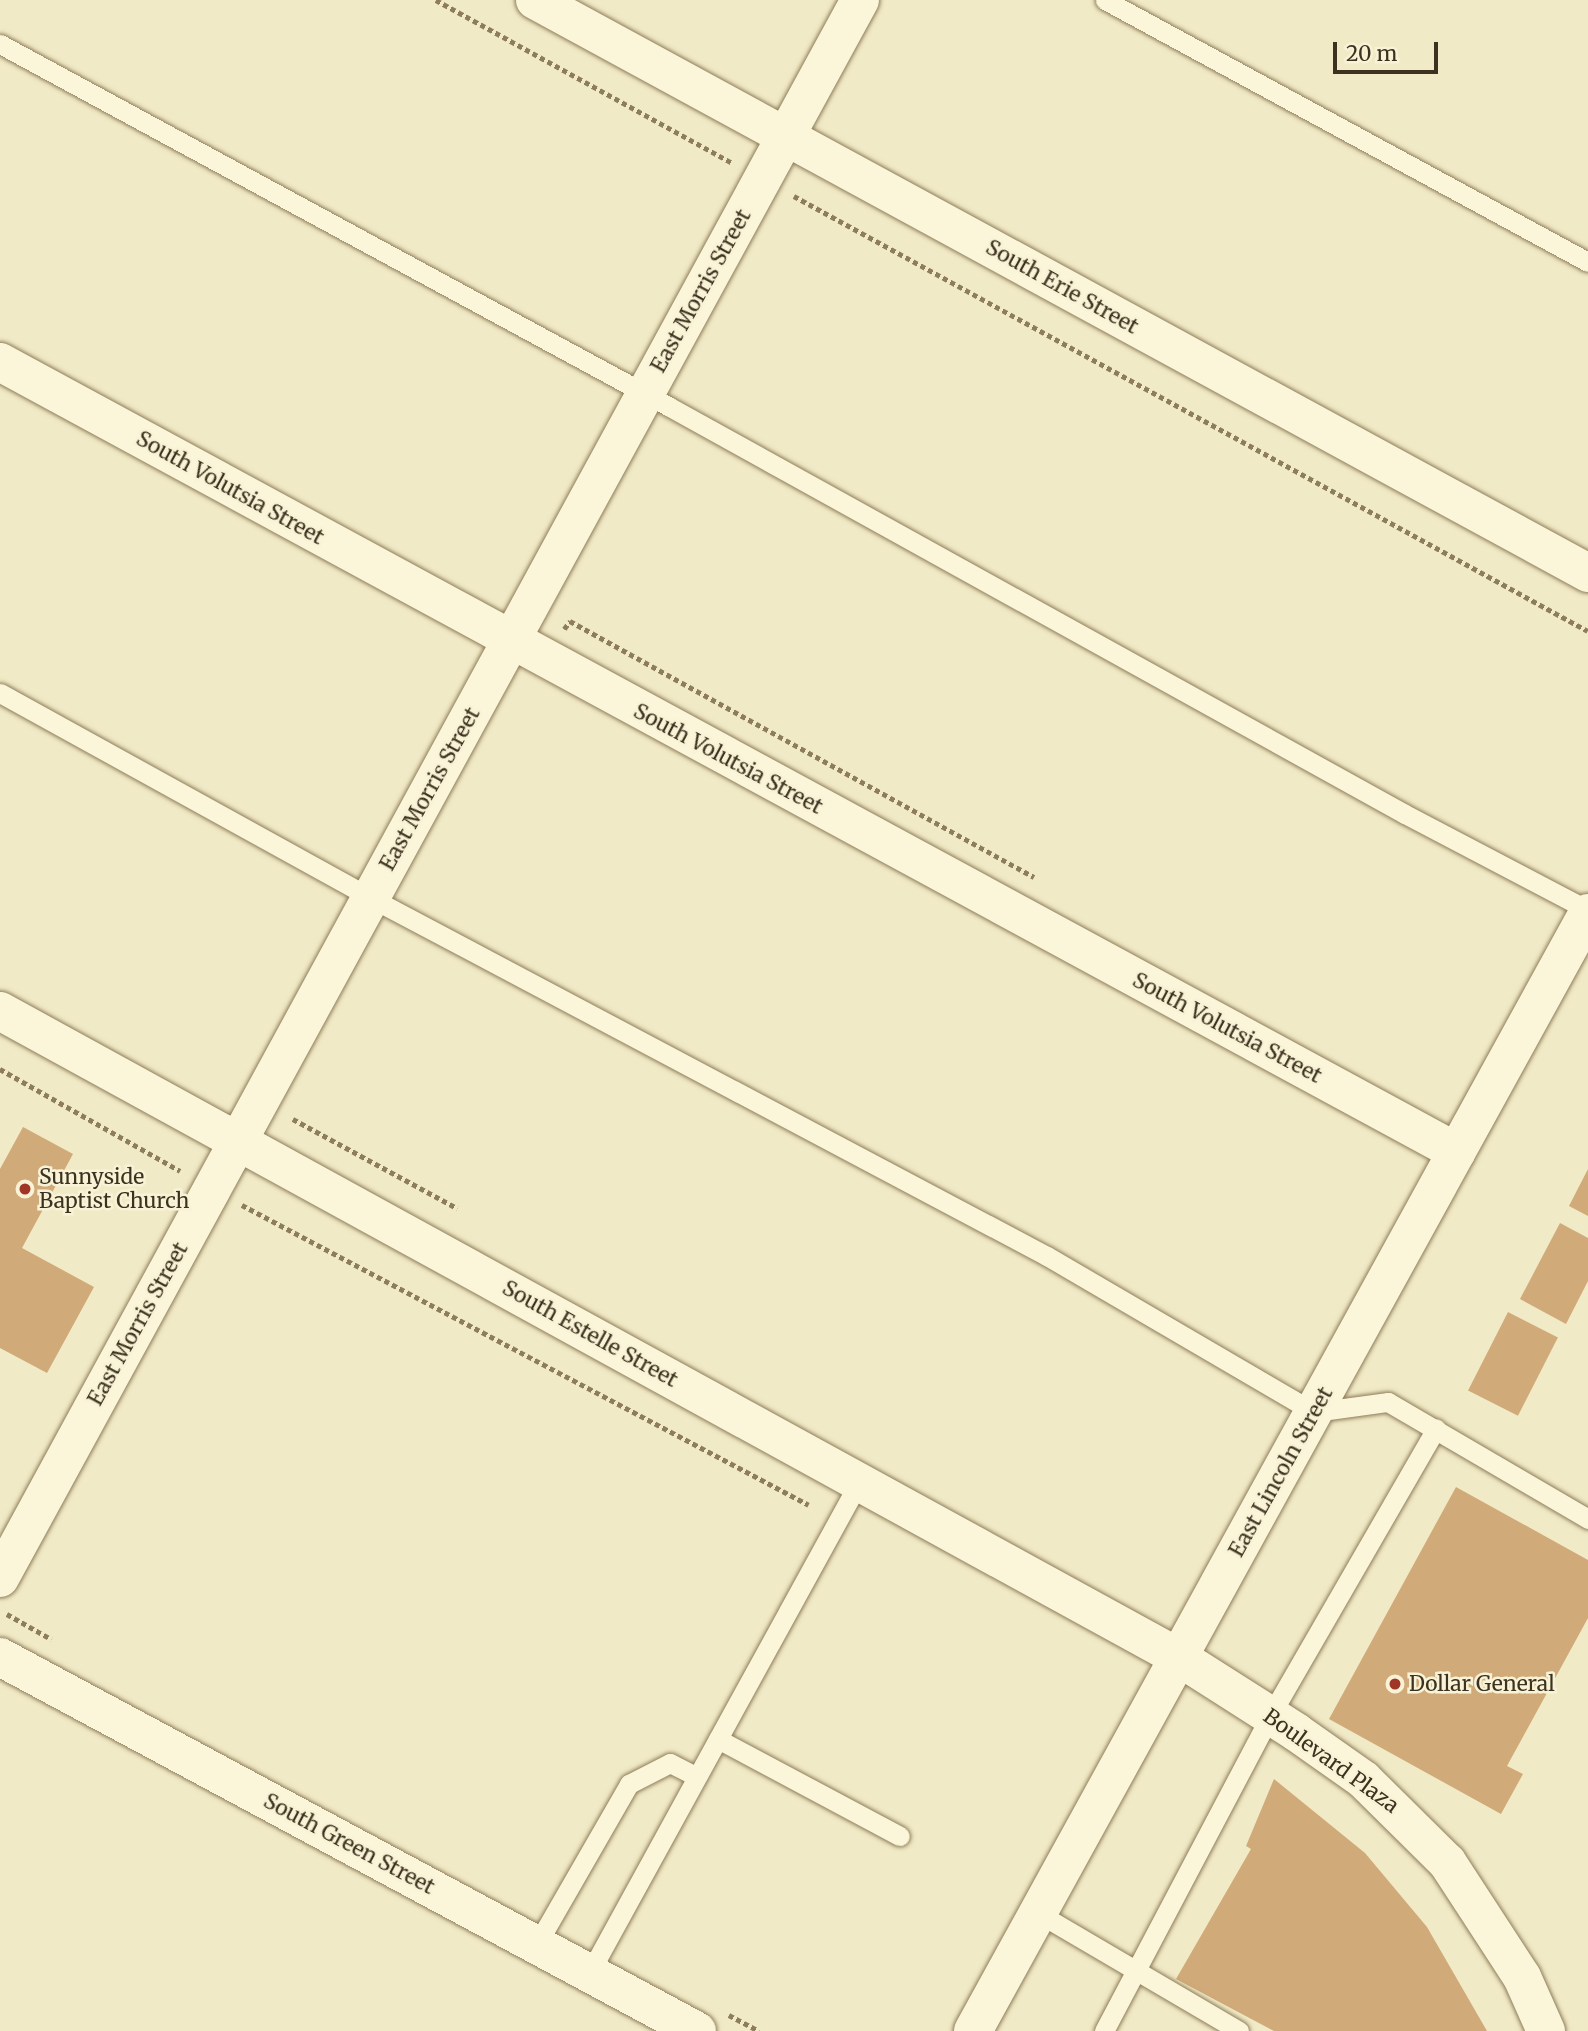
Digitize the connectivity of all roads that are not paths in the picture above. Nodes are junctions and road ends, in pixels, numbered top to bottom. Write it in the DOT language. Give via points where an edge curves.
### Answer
graph roads {
  1 [pos="535,0"];
  2 [pos="860,0"];
  3 [pos="1105,0"];
  4 [pos="0,44"];
  5 [pos="785,136"];
  6 [pos="1588,262"];
  7 [pos="0,362"];
  8 [pos="644,395"];
  9 [pos="1588,573"];
  10 [pos="510,642"];
  11 [pos="0,693"];
  12 [pos="370,898"];
  13 [pos="1588,911"];
  14 [pos="0,1011"];
  15 [pos="252,1148"];
  16 [pos="1457,1152"];
  17 [pos="1314,1412"];
  18 [pos="1436,1428"];
  19 [pos="859,1482"];
  20 [pos="1588,1519"];
  21 [pos="0,1578"];
  22 [pos="0,1657"];
  23 [pos="1180,1658"];
  24 [pos="1270,1716"];
  25 [pos="718,1739"];
  26 [pos="697,1777"];
  27 [pos="900,1836"];
  28 [pos="1038,1913"];
  29 [pos="537,1944"];
  30 [pos="1135,1970"];
  31 [pos="590,1972"];
  32 [pos="695,2030"];
  33 [pos="973,2031"];
  34 [pos="1104,2031"];
  35 [pos="1239,2031"];
  36 [pos="1546,2031"];
  1 -- 5 [label="street, South Erie Street"];
  2 -- 5 [label="street, East Morris Street"];
  3 -- 6 [label="lane"];
  4 -- 8 [label="lane"];
  5 -- 8 [label="street, East Morris Street"];
  5 -- 9 [label="street, South Erie Street"];
  7 -- 10 [label="street, South Volutsia Street"];
  8 -- 10 [label="street, East Morris Street"];
  8 -- 13 [label="lane"];
  10 -- 12 [label="street, East Morris Street"];
  10 -- 16 [label="street, South Volutsia Street"];
  11 -- 12 [label="lane"];
  12 -- 15 [label="street, East Morris Street"];
  12 -- 17 [label="lane" via="1047,1256"];
  13 -- 16 [label="street, East Lincoln Street"];
  14 -- 15 [label="street, South Estelle Street"];
  15 -- 19 [label="street, South Estelle Street"];
  15 -- 21 [label="street, East Morris Street"];
  16 -- 17 [label="street, East Lincoln Street"];
  17 -- 18 [label="lane" via="1388,1402"];
  17 -- 23 [label="street, East Lincoln Street"];
  18 -- 20 [label="lane"];
  18 -- 24 [label="lane"];
  19 -- 23 [label="street, South Estelle Street"];
  19 -- 25 [label="lane"];
  22 -- 29 [label="street, South Green Street"];
  23 -- 24 [label="street, Boulevard Plaza"];
  23 -- 28 [label="street, East Lincoln Street"];
  24 -- 30 [label="lane"];
  24 -- 36 [label="street, Boulevard Plaza" via="1364,1780 1447,1862 1522,1978"];
  25 -- 26 [label="lane"];
  25 -- 27 [label="lane"];
  26 -- 29 [label="lane" via="670,1763 629,1784"];
  26 -- 31 [label="lane"];
  28 -- 30 [label="lane"];
  28 -- 33 [label="street, East Lincoln Street"];
  29 -- 31 [label="street, South Green Street"];
  30 -- 34 [label="lane"];
  30 -- 35 [label="lane"];
  31 -- 32 [label="street, South Green Street"];
}
